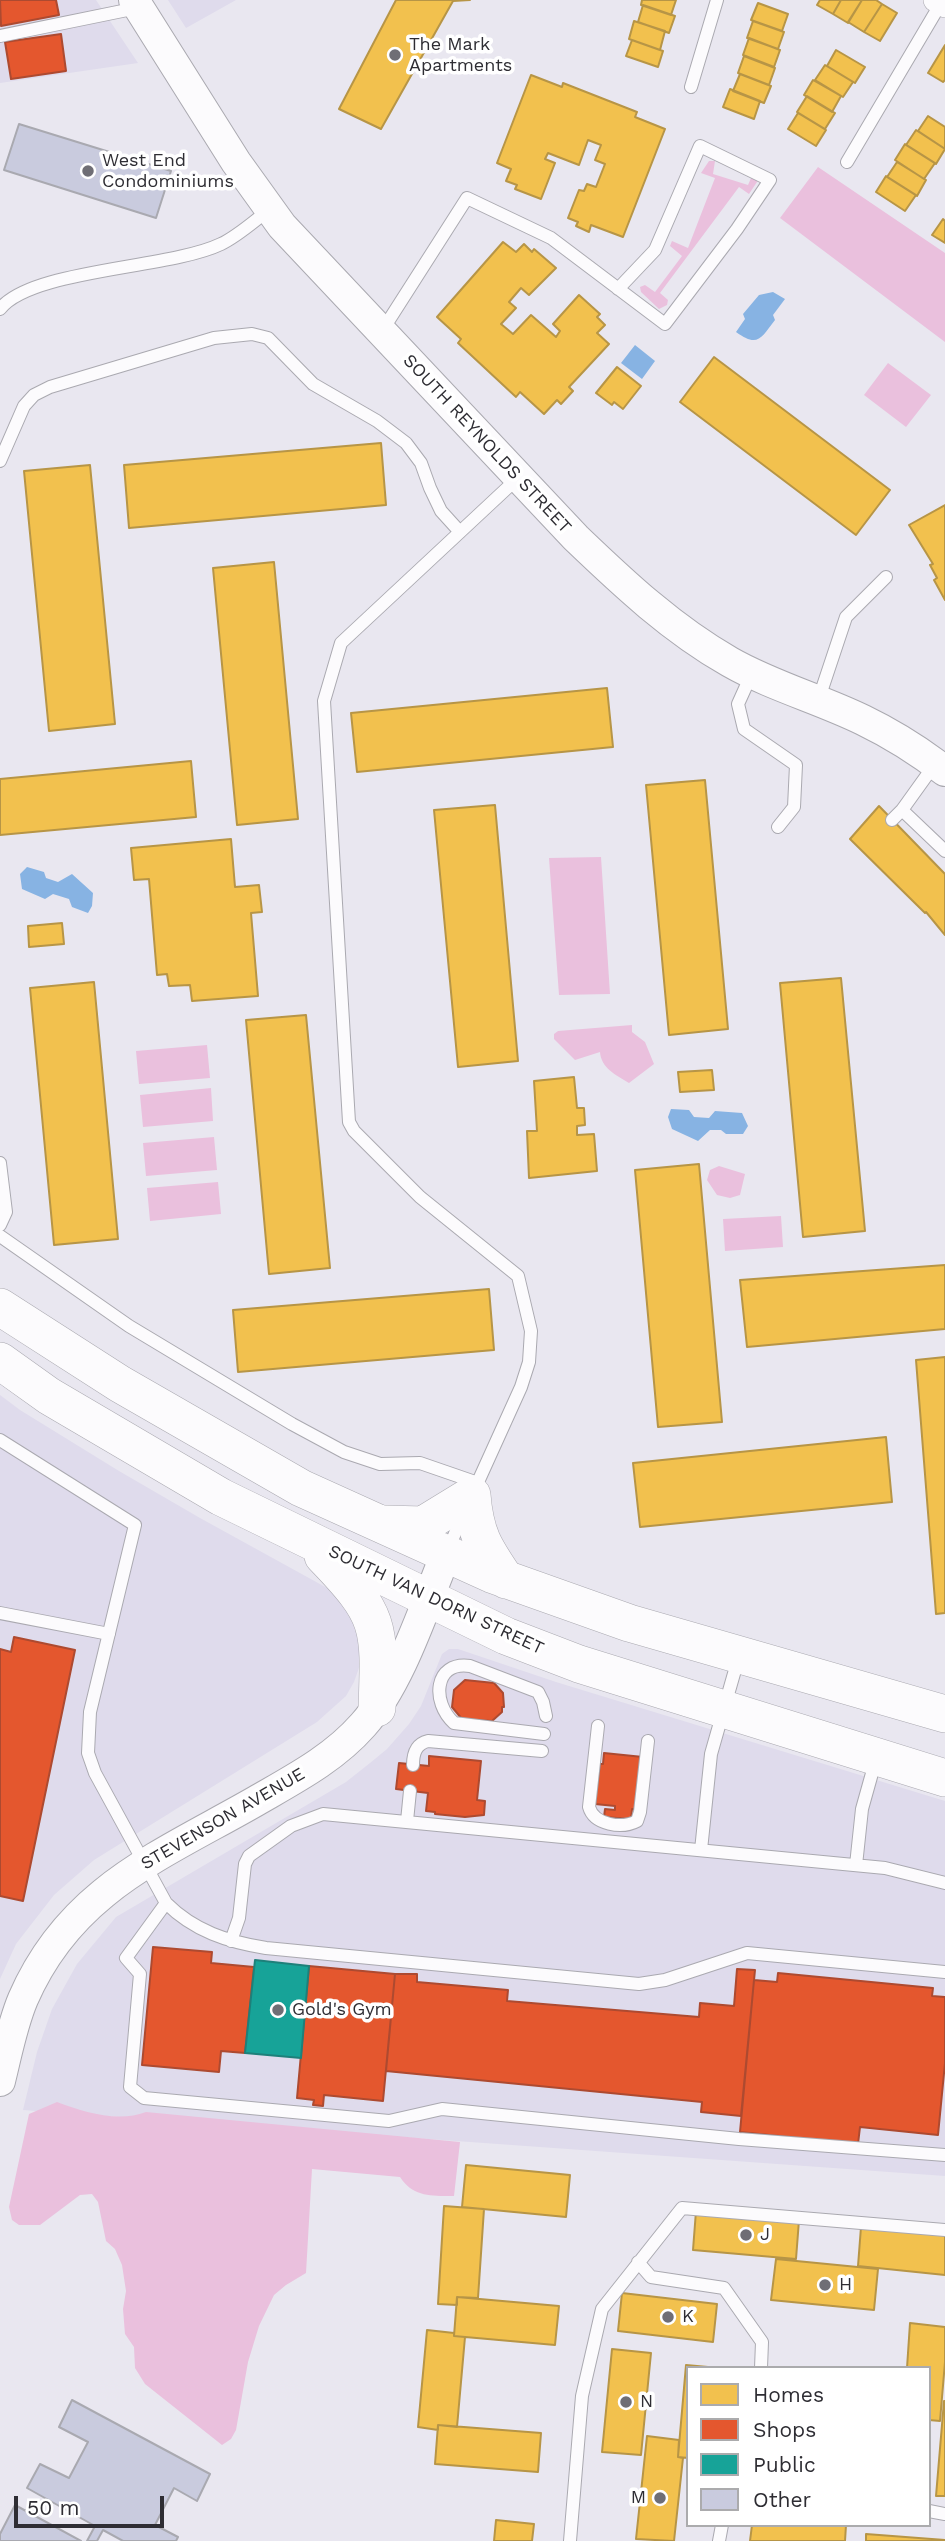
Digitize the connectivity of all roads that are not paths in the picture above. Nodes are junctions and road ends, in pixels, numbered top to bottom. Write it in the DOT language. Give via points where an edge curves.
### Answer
graph roads {
  1 [pos="718,0"];
  2 [pos="940,3"];
  3 [pos="136,4"];
  4 [pos="0,36"];
  5 [pos="691,87"];
  6 [pos="847,162"];
  7 [pos="269,210"];
  8 [pos="618,289"];
  9 [pos="0,310"];
  10 [pos="381,332"];
  11 [pos="0,460"];
  12 [pos="519,477"];
  13 [pos="460,532"];
  14 [pos="886,577"];
  15 [pos="752,672"];
  16 [pos="818,701"];
  17 [pos="940,767"];
  18 [pos="902,810"];
  19 [pos="892,820"];
  20 [pos="778,827"];
  21 [pos="945,851"];
  22 [pos="0,1163"];
  23 [pos="0,1224"];
  24 [pos="0,1236"];
  25 [pos="0,1307"];
  26 [pos="0,1361"];
  27 [pos="0,1440"];
  28 [pos="475,1489"];
  29 [pos="379,1524"];
  30 [pos="308,1540"];
  31 [pos="446,1554"];
  32 [pos="506,1580"];
  33 [pos="427,1598"];
  34 [pos="0,1613"];
  35 [pos="109,1634"];
  36 [pos="739,1656"];
  37 [pos="377,1708"];
  38 [pos="724,1710"];
  39 [pos="945,1714"];
  40 [pos="546,1716"];
  41 [pos="598,1726"];
  42 [pos="544,1734"];
  43 [pos="648,1741"];
  44 [pos="542,1751"];
  45 [pos="876,1758"];
  46 [pos="412,1765"];
  47 [pos="945,1778"];
  48 [pos="410,1791"];
  49 [pos="407,1821"];
  50 [pos="701,1850"];
  51 [pos="145,1863"];
  52 [pos="856,1865"];
  53 [pos="945,1883"];
  54 [pos="166,1903"];
  55 [pos="231,1941"];
  56 [pos="945,1972"];
  57 [pos="0,2081"];
  58 [pos="945,2155"];
  59 [pos="945,2230"];
  60 [pos="638,2262"];
  61 [pos="761,2366"];
  62 [pos="570,2541"];
  1 -- 5 [label="lane"];
  2 -- 6 [label="lane"];
  3 -- 4 [label="lane"];
  3 -- 7 [label="street, SOUTH REYNOLDS STREET"];
  7 -- 9 [label="lane" via="221,244 45,284 8,300"];
  7 -- 10 [label="street, SOUTH REYNOLDS STREET"];
  8 -- 8 [label="lane" via="655,250 700,146 770,180 665,324"];
  8 -- 10 [label="lane" via="545,234 467,198"];
  10 -- 12 [label="street, SOUTH REYNOLDS STREET"];
  11 -- 13 [label="lane" via="24,406 42,391 214,338 252,334 268,338 313,384 406,443 421,463 441,511"];
  12 -- 13 [label="lane"];
  12 -- 15 [label="street, SOUTH REYNOLDS STREET" via="621,582 682,633"];
  13 -- 28 [label="lane" via="341,643 324,701 349,1122 420,1197 518,1276 531,1331 521,1387"];
  14 -- 16 [label="lane" via="846,617"];
  15 -- 16 [label="street, SOUTH REYNOLDS STREET"];
  15 -- 20 [label="lane" via="738,704 744,729 796,765 794,807"];
  16 -- 17 [label="street, SOUTH REYNOLDS STREET" via="905,742"];
  17 -- 18 [label="lane"];
  18 -- 19 [label="lane"];
  18 -- 21 [label="lane"];
  22 -- 23 [label="lane" via="6,1212"];
  24 -- 28 [label="lane" via="129,1326 344,1452 380,1464 420,1463"];
  25 -- 29 [label="main road" via="251,1460"];
  26 -- 30 [label="main road, SOUTH VAN DORN STREET" via="177,1473"];
  27 -- 35 [label="lane" via="135,1525"];
  28 -- 29 [label="main road" via="423,1525"];
  28 -- 31 [label="lane"];
  28 -- 32 [label="main road" via="476,1530"];
  29 -- 31 [label="main road"];
  30 -- 33 [label="main road, SOUTH VAN DORN STREET"];
  30 -- 37 [label="main road" via="355,1589 372,1615 379,1654"];
  31 -- 32 [label="main road"];
  31 -- 33 [label="street, STEVENSON AVENUE"];
  32 -- 36 [label="main road"];
  33 -- 37 [label="street, STEVENSON AVENUE"];
  33 -- 38 [label="main road, SOUTH VAN DORN STREET" via="579,1664"];
  34 -- 35 [label="lane"];
  35 -- 51 [label="lane" via="90,1712 88,1753"];
  36 -- 38 [label="lane"];
  36 -- 39 [label="main road"];
  37 -- 51 [label="street, STEVENSON AVENUE" via="310,1770"];
  38 -- 45 [label="main road, SOUTH VAN DORN STREET"];
  38 -- 50 [label="lane" via="711,1754"];
  40 -- 42 [label="lane" via="538,1692 470,1666 450,1670 440,1686 439,1703 454,1723"];
  41 -- 43 [label="lane" via="589,1807 601,1822 628,1825 637,1821"];
  44 -- 46 [label="lane" via="428,1741 415,1751"];
  45 -- 47 [label="main road, SOUTH VAN DORN STREET"];
  45 -- 52 [label="lane" via="862,1809"];
  48 -- 49 [label="lane"];
  49 -- 50 [label="lane"];
  49 -- 55 [label="lane" via="323,1814 291,1826 249,1856"];
  50 -- 52 [label="lane"];
  51 -- 54 [label="lane"];
  51 -- 57 [label="street, STEVENSON AVENUE" via="85,1908 45,1958 22,2001"];
  52 -- 53 [label="lane" via="914,1873"];
  54 -- 55 [label="lane" via="194,1926"];
  54 -- 58 [label="lane" via="126,1958 140,1975 130,2087 144,2098 389,2121 442,2109"];
  55 -- 56 [label="lane" via="639,1984 747,1953"];
  59 -- 60 [label="lane" via="682,2208"];
  60 -- 61 [label="lane" via="650,2277 724,2287 762,2342"];
  60 -- 62 [label="lane" via="602,2309 582,2396"];
}
